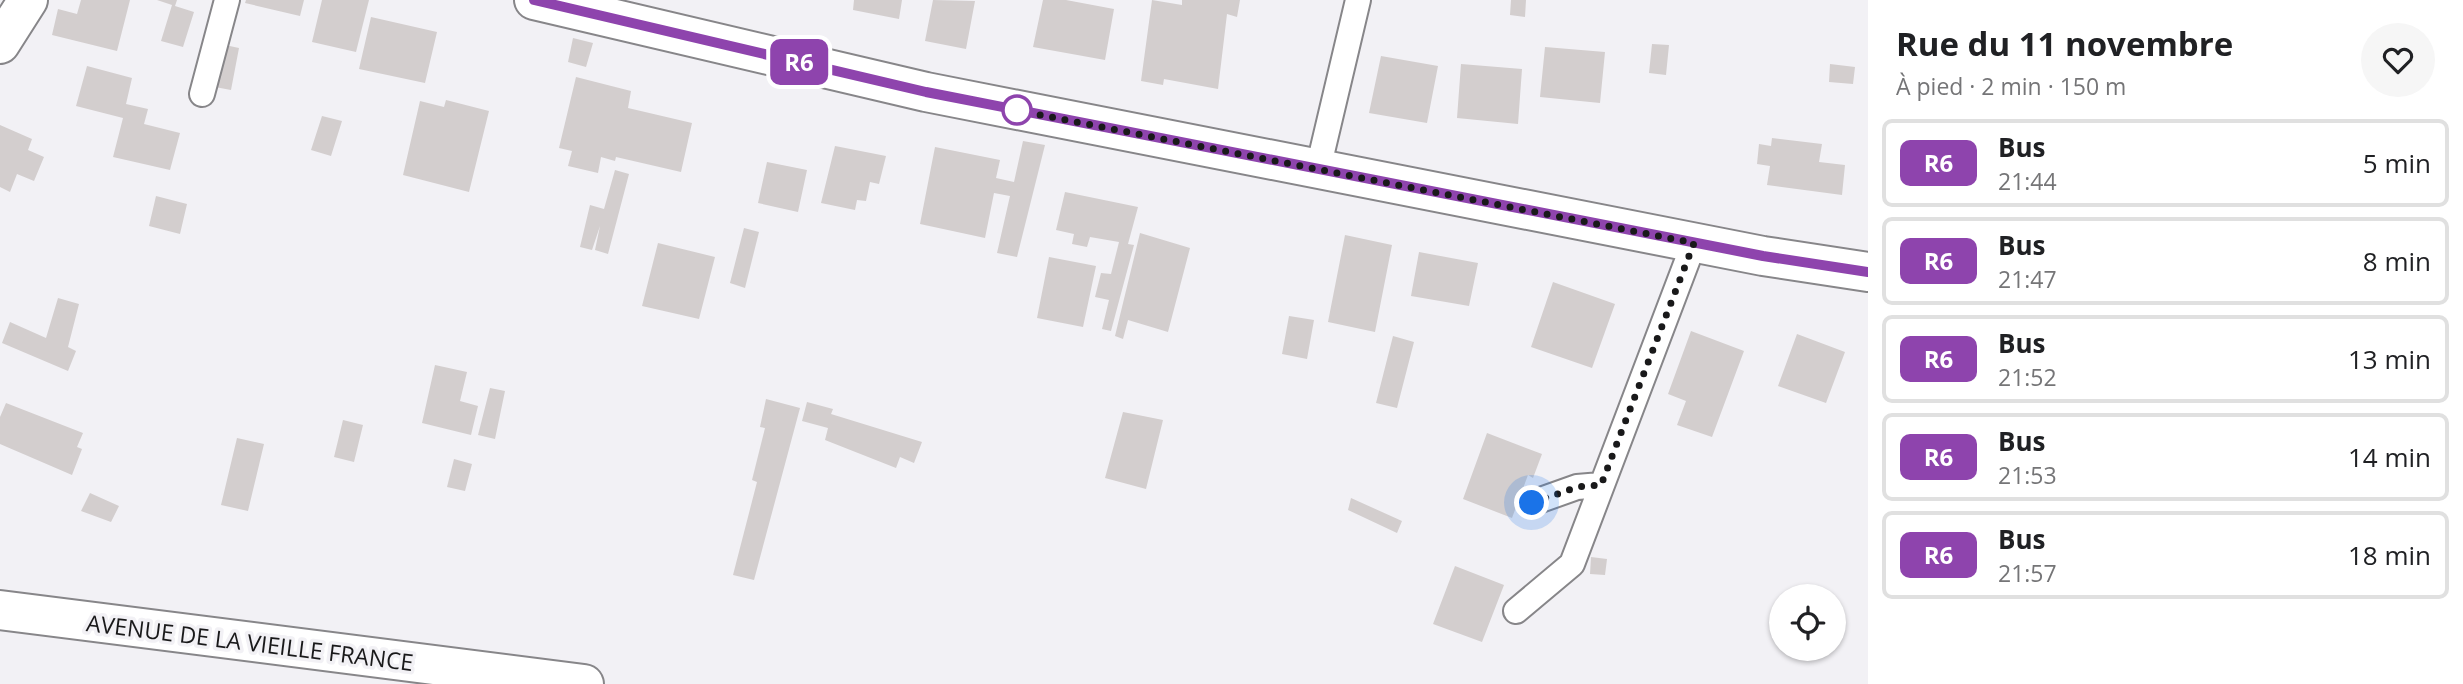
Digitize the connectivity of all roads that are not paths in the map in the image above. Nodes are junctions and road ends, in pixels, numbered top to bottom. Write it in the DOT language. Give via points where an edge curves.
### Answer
graph roads {
  1 [pos="28,0"];
  2 [pos="227,0"];
  3 [pos="534,0"];
  4 [pos="1359,0"];
  5 [pos="0,44"];
  6 [pos="202,94"];
  7 [pos="1318,169"];
  8 [pos="1694,243"];
  9 [pos="1868,272"];
  10 [pos="1601,485"];
  11 [pos="1532,503"];
  12 [pos="0,610"];
  13 [pos="1516,611"];
  14 [pos="584,684"];
  1 -- 5 [label="street"];
  2 -- 6 [label="lane"];
  3 -- 7 [label="street" via="926,92"];
  4 -- 7 [label="lane"];
  7 -- 8 [label="street"];
  8 -- 9 [label="street"];
  8 -- 10 [label="lane"];
  10 -- 11 [label="lane" via="1577,487"];
  10 -- 13 [label="lane" via="1572,564"];
  12 -- 14 [label="street, AVENUE DE LA VIEILLE FRANCE"];
}
